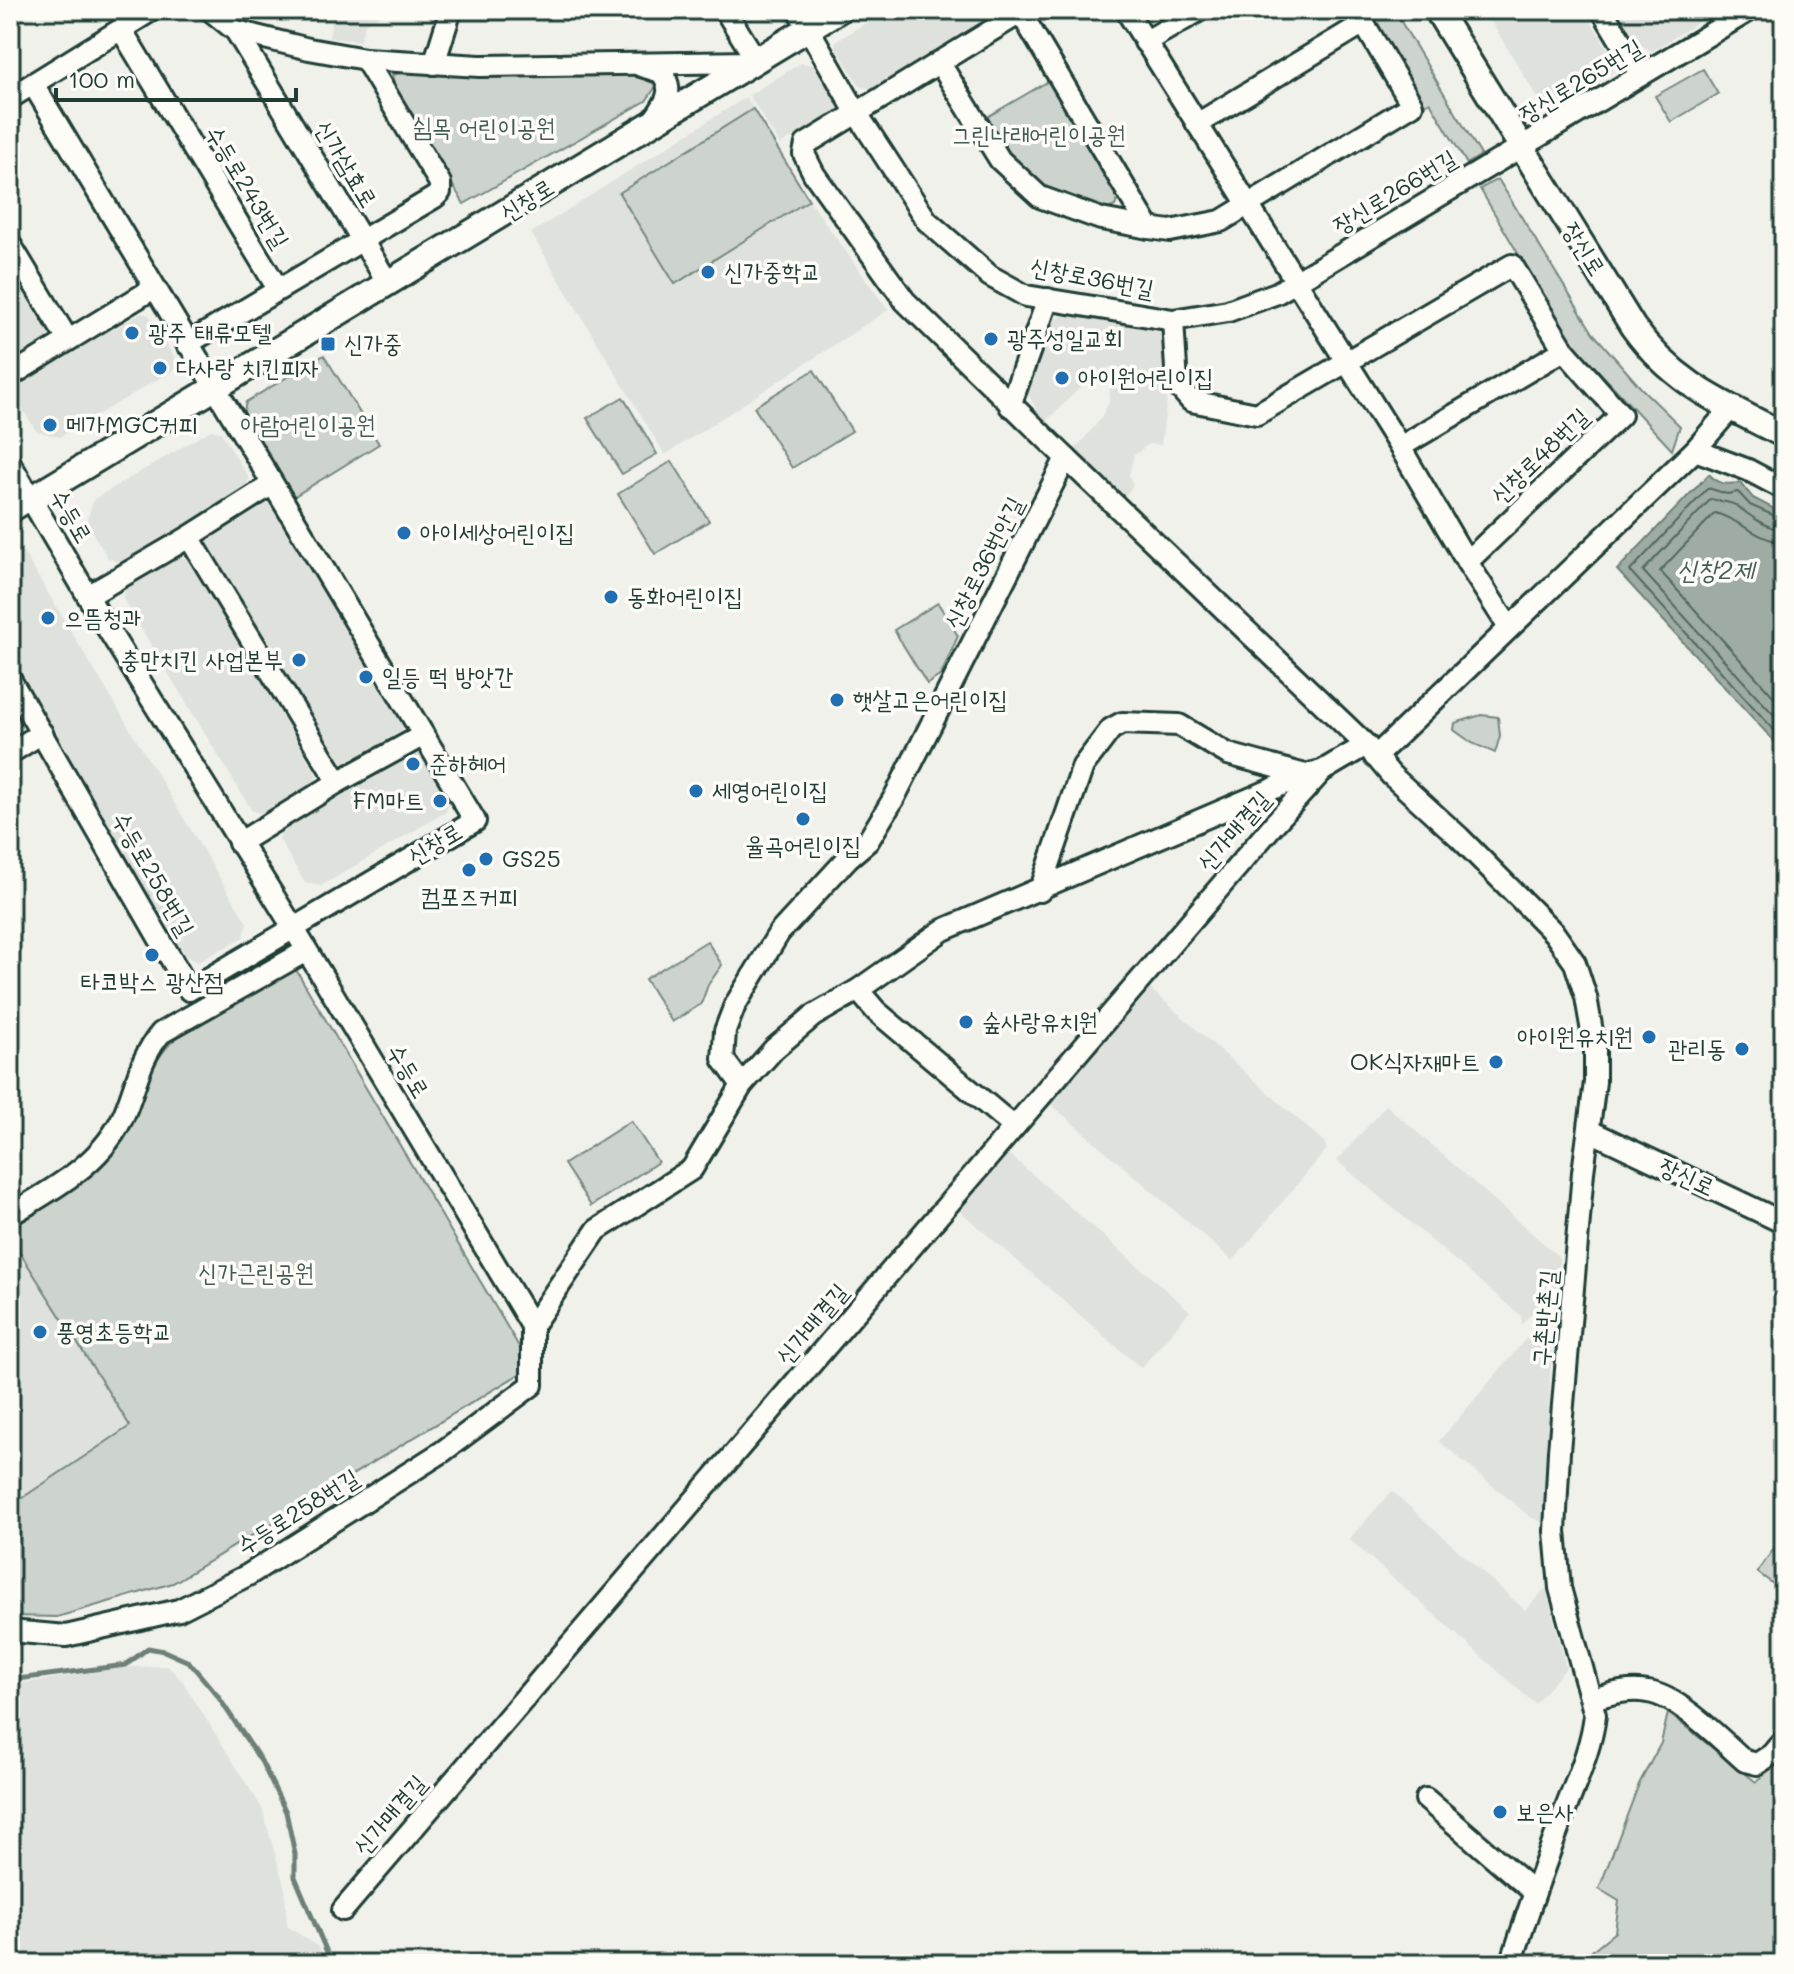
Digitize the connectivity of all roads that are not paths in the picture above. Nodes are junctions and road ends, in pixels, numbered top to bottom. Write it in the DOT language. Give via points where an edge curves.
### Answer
graph roads {
  1 [pos="152,10"];
  2 [pos="210,10"];
  3 [pos="451,10"];
  4 [pos="725,10"];
  5 [pos="839,10"];
  6 [pos="1126,10"];
  7 [pos="1200,10"];
  8 [pos="1437,10"];
  9 [pos="1602,10"];
  10 [pos="1750,10"];
  11 [pos="1023,11"];
  12 [pos="1360,17"];
  13 [pos="804,19"];
  14 [pos="121,29"];
  15 [pos="236,31"];
  16 [pos="1145,42"];
  17 [pos="365,59"];
  18 [pos="754,61"];
  19 [pos="939,62"];
  20 [pos="434,64"];
  21 [pos="641,66"];
  22 [pos="1641,75"];
  23 [pos="33,84"];
  24 [pos="10,98"];
  25 [pos="856,112"];
  26 [pos="653,122"];
  27 [pos="1197,124"];
  28 [pos="1520,147"];
  29 [pos="1247,206"];
  30 [pos="1149,228"];
  31 [pos="361,241"];
  32 [pos="10,244"];
  33 [pos="1297,282"];
  34 [pos="388,283"];
  35 [pos="154,288"];
  36 [pos="278,289"];
  37 [pos="1048,299"];
  38 [pos="1173,320"];
  39 [pos="68,340"];
  40 [pos="187,344"];
  41 [pos="1564,350"];
  42 [pos="1345,361"];
  43 [pos="10,376"];
  44 [pos="214,389"];
  45 [pos="1010,406"];
  46 [pos="1731,408"];
  47 [pos="1784,435"];
  48 [pos="1400,447"];
  49 [pos="1695,450"];
  50 [pos="1066,458"];
  51 [pos="10,463"];
  52 [pos="271,485"];
  53 [pos="1784,489"];
  54 [pos="31,499"];
  55 [pos="10,512"];
  56 [pos="189,537"];
  57 [pos="1467,562"];
  58 [pos="88,596"];
  59 [pos="1508,626"];
  60 [pos="10,679"];
  61 [pos="42,733"];
  62 [pos="422,736"];
  63 [pos="1370,751"];
  64 [pos="10,753"];
  65 [pos="1314,773"];
  66 [pos="338,782"];
  67 [pos="239,843"];
  68 [pos="1040,891"];
  69 [pos="294,929"];
  70 [pos="306,951"];
  71 [pos="858,990"];
  72 [pos="742,1085"];
  73 [pos="1014,1127"];
  74 [pos="1590,1131"];
  75 [pos="10,1215"];
  76 [pos="1784,1223"];
  77 [pos="532,1326"];
  78 [pos="10,1631"];
  79 [pos="66,1636"];
  80 [pos="10,1646"];
  81 [pos="1592,1699"];
  82 [pos="1784,1740"];
  83 [pos="1426,1799"];
  84 [pos="1534,1892"];
  85 [pos="343,1910"];
  86 [pos="1511,1964"];
  1 -- 14 [label="street"];
  2 -- 15 [label="street, 신가삼효로"];
  3 -- 20 [label="street"];
  4 -- 18 [label="street"];
  5 -- 13 [label="main road, 신창로"];
  6 -- 16 [label="street"];
  7 -- 16 [label="street"];
  8 -- 28 [label="main road, 장신로"];
  9 -- 22 [label="street"];
  10 -- 22 [label="street, 장신로265번길"];
  11 -- 19 [label="street"];
  11 -- 30 [label="street"];
  12 -- 27 [label="street"];
  12 -- 29 [label="street" via="1412,105"];
  13 -- 18 [label="main road, 신창로"];
  13 -- 25 [label="street, 신창로36번길"];
  14 -- 23 [label="street"];
  14 -- 36 [label="street, 수등로243번길"];
  15 -- 17 [label="street, 신가삼효로"];
  15 -- 31 [label="street, 신가삼효로"];
  16 -- 27 [label="street"];
  17 -- 20 [label="street, 신가삼효로"];
  17 -- 31 [label="street" via="440,183 440,192"];
  18 -- 21 [label="street, 신가삼효로"];
  18 -- 26 [label="main road, 신창로"];
  19 -- 25 [label="street"];
  19 -- 30 [label="street" via="1000,160 1040,197 1101,219"];
  20 -- 21 [label="street, 신가삼효로"];
  21 -- 26 [label="street" via="661,72 669,88"];
  22 -- 28 [label="street, 장신로265번길"];
  23 -- 24 [label="street"];
  23 -- 35 [label="street"];
  25 -- 37 [label="street, 신창로36번길" via="927,221 990,276 1026,296"];
  25 -- 45 [label="street" via="806,144 807,163 905,301"];
  26 -- 34 [label="main road, 신창로"];
  27 -- 29 [label="street"];
  28 -- 33 [label="street, 장신로266번길"];
  28 -- 46 [label="main road, 장신로" via="1650,351 1675,375"];
  29 -- 30 [label="street" via="1221,221 1193,228"];
  29 -- 33 [label="street"];
  31 -- 34 [label="street, 신가삼효로"];
  31 -- 36 [label="street"];
  32 -- 39 [label="street"];
  33 -- 38 [label="street, 신창로36번길" via="1252,304"];
  33 -- 42 [label="street"];
  34 -- 44 [label="main road, 신창로"];
  35 -- 39 [label="street"];
  35 -- 40 [label="street"];
  36 -- 40 [label="street"];
  37 -- 38 [label="street, 신창로36번길"];
  37 -- 45 [label="street"];
  38 -- 42 [label="street, 신창로48번길" via="1177,385 1191,401 1257,414"];
  39 -- 43 [label="street"];
  40 -- 44 [label="street"];
  41 -- 42 [label="street, 신창로48번길" via="1512,265"];
  41 -- 48 [label="street"];
  41 -- 57 [label="street, 신창로48번길" via="1621,415"];
  42 -- 48 [label="street"];
  44 -- 52 [label="street, 신창로"];
  44 -- 54 [label="main road, 신창로"];
  45 -- 50 [label="street"];
  46 -- 47 [label="main road, 장신로"];
  46 -- 49 [label="street, 신가매결길"];
  48 -- 57 [label="street"];
  49 -- 53 [label="street"];
  49 -- 59 [label="street, 신가매결길"];
  50 -- 63 [label="street"];
  50 -- 72 [label="street, 신창로36번안길" via="868,841 779,933 735,1005 725,1031 723,1059"];
  51 -- 54 [label="street, 수등로"];
  52 -- 56 [label="street"];
  52 -- 62 [label="street, 신창로"];
  54 -- 55 [label="street"];
  54 -- 58 [label="street, 수등로"];
  56 -- 58 [label="street"];
  56 -- 66 [label="street"];
  57 -- 59 [label="street"];
  58 -- 67 [label="street, 수등로"];
  59 -- 63 [label="street, 신가매결길"];
  60 -- 61 [label="street, 수등로258번길"];
  61 -- 64 [label="street"];
  61 -- 69 [label="street, 수등로258번길" via="189,990"];
  62 -- 66 [label="street"];
  62 -- 69 [label="street, 신창로" via="475,821"];
  63 -- 65 [label="street, 신가매결길"];
  63 -- 74 [label="street, 구촌반촌길" via="1517,894 1575,963 1595,1049"];
  65 -- 68 [label="street, 신가매결길"];
  65 -- 68 [label="street, 신가매결길" via="1228,754 1179,725 1122,723 1111,729 1083,766"];
  65 -- 73 [label="street, 신가매결길"];
  66 -- 67 [label="street"];
  67 -- 69 [label="street, 수등로"];
  68 -- 71 [label="street, 신가매결길" via="943,930"];
  69 -- 70 [label="street, 수등로"];
  70 -- 75 [label="street" via="161,1033 148,1047 112,1136 89,1163"];
  70 -- 77 [label="street, 수등로"];
  71 -- 72 [label="street, 신가매결길" via="813,1016"];
  71 -- 73 [label="street"];
  72 -- 77 [label="street, 신가매결길" via="692,1169 597,1230"];
  73 -- 85 [label="street, 신가매결길"];
  74 -- 76 [label="street, 장신로"];
  74 -- 81 [label="street, 구촌반촌길" via="1555,1531 1560,1588"];
  77 -- 79 [label="street, 수등로258번길" via="532,1385 442,1452 248,1575 179,1610"];
  78 -- 79 [label="street, 수등로258번길"];
  79 -- 80 [label="street"];
  81 -- 82 [label="street" via="1618,1691 1650,1692 1677,1705 1745,1761 1757,1764"];
  81 -- 84 [label="street, 구촌반촌길" via="1593,1731"];
  83 -- 84 [label="street"];
  84 -- 86 [label="street, 구촌반촌길"];
}
